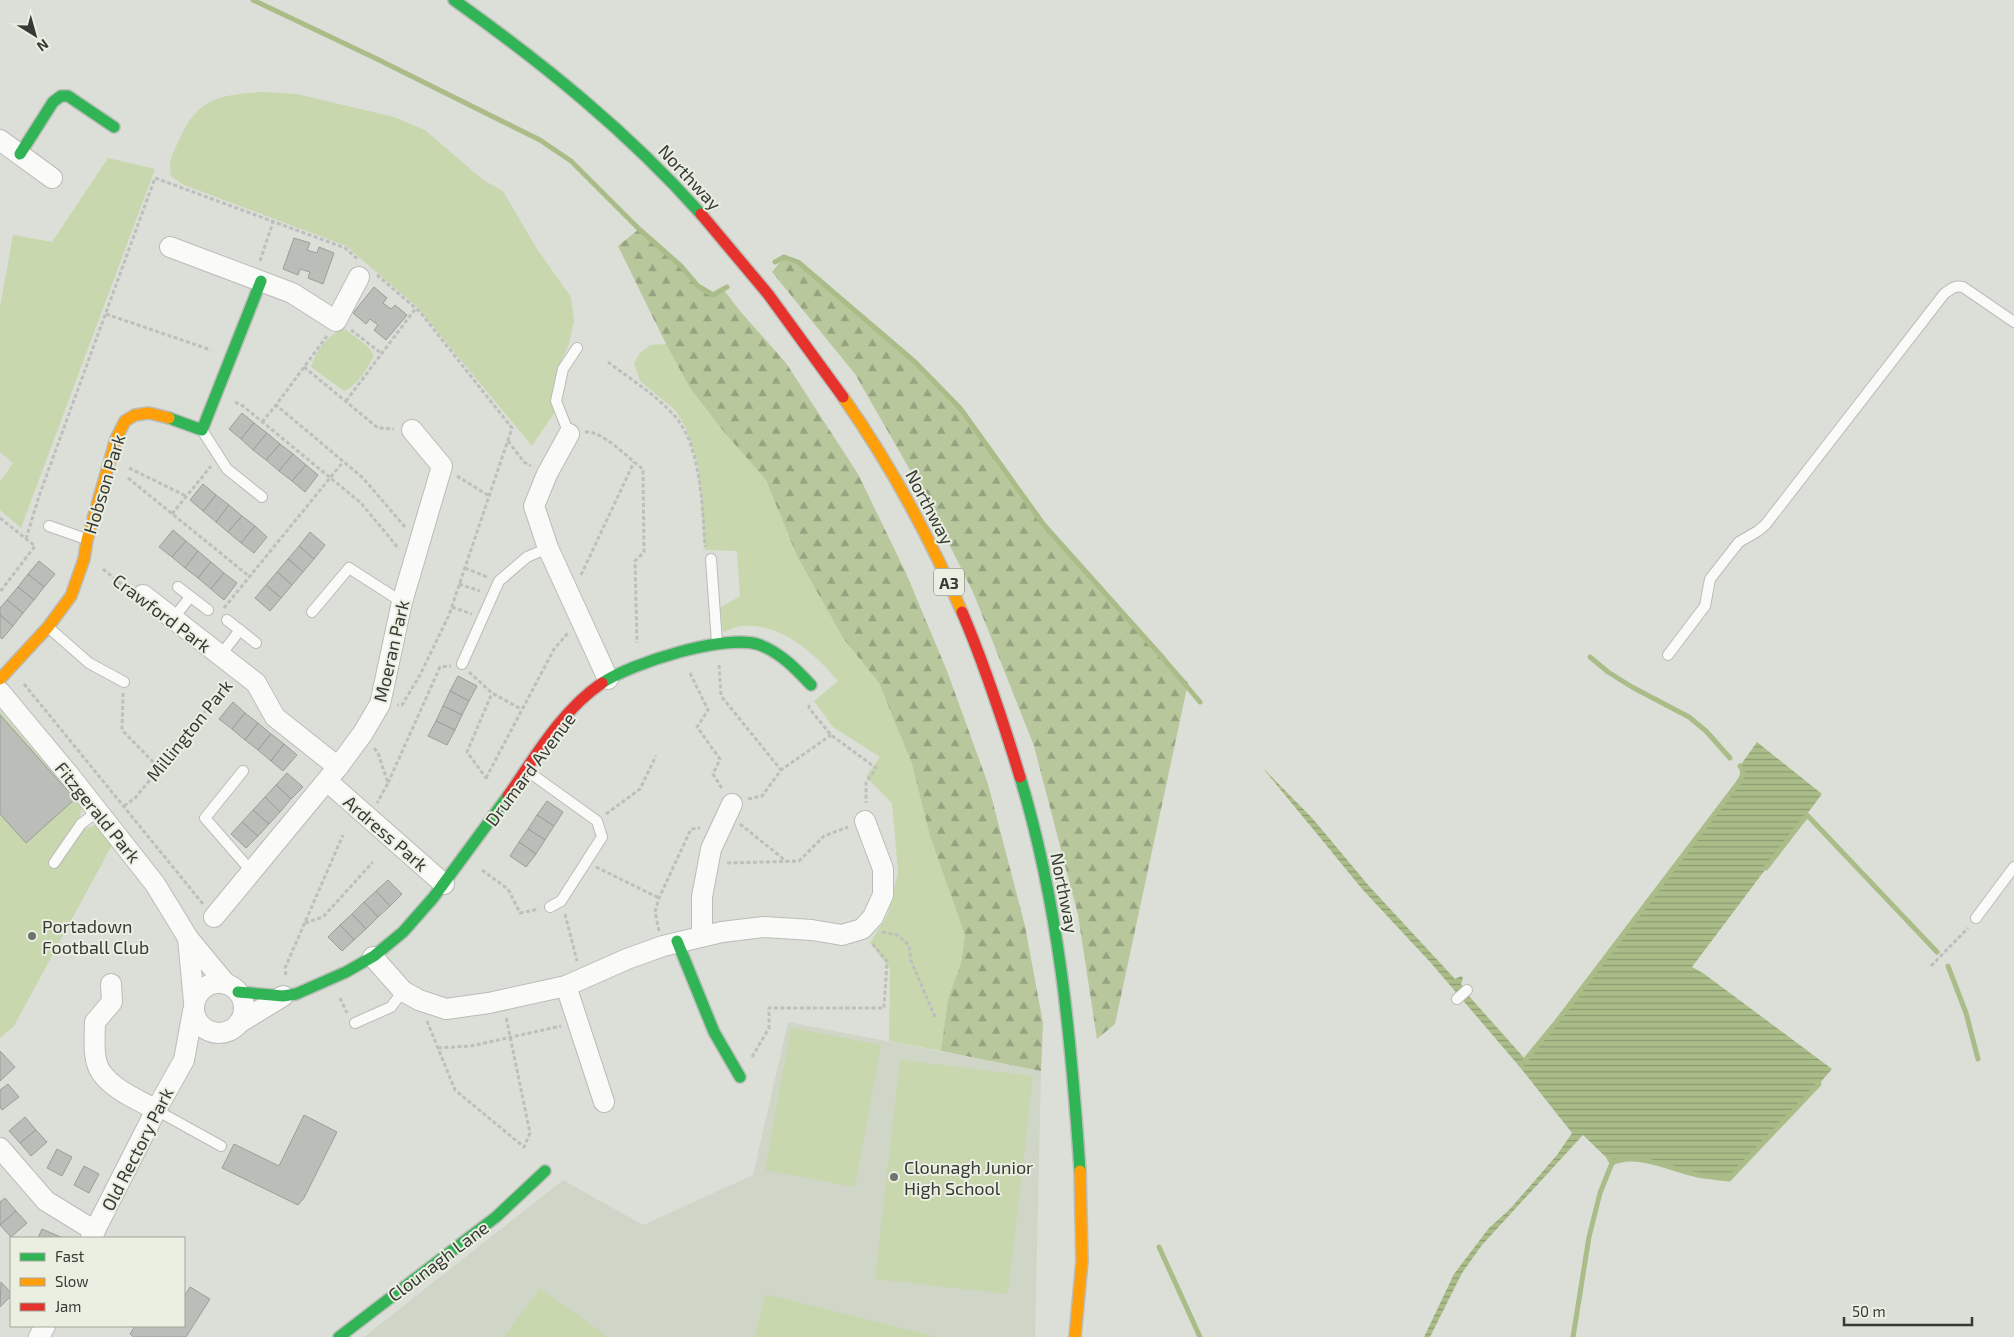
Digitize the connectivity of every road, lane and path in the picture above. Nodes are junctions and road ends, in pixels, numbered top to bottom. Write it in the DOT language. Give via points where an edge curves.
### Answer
graph roads {
  1 [pos="454,0"];
  2 [pos="114,127"];
  3 [pos="0,140"];
  4 [pos="20,154"];
  5 [pos="52,178"];
  6 [pos="273,222"];
  7 [pos="170,247"];
  8 [pos="264,249"];
  9 [pos="366,272"];
  10 [pos="261,281"];
  11 [pos="416,308"];
  12 [pos="106,314"];
  13 [pos="336,320"];
  14 [pos="2014,322"];
  15 [pos="577,348"];
  16 [pos="380,353"];
  17 [pos="230,356"];
  18 [pos="608,362"];
  19 [pos="304,367"];
  20 [pos="216,394"];
  21 [pos="346,401"];
  22 [pos="276,404"];
  23 [pos="262,422"];
  24 [pos="202,430"];
  25 [pos="412,430"];
  26 [pos="569,434"];
  27 [pos="508,440"];
  28 [pos="219,456"];
  29 [pos="343,462"];
  30 [pos="634,462"];
  31 [pos="109,463"];
  32 [pos="442,466"];
  33 [pos="547,474"];
  34 [pos="330,478"];
  35 [pos="186,496"];
  36 [pos="489,496"];
  37 [pos="262,497"];
  38 [pos="172,514"];
  39 [pos="0,518"];
  40 [pos="49,526"];
  41 [pos="26,539"];
  42 [pos="87,540"];
  43 [pos="418,542"];
  44 [pos="548,548"];
  45 [pos="84,559"];
  46 [pos="711,559"];
  47 [pos="412,566"];
  48 [pos="465,568"];
  49 [pos="250,577"];
  50 [pos="580,577"];
  51 [pos="498,581"];
  52 [pos="459,584"];
  53 [pos="178,587"];
  54 [pos="0,592"];
  55 [pos="142,595"];
  56 [pos="492,596"];
  57 [pos="190,597"];
  58 [pos="402,602"];
  59 [pos="452,607"];
  60 [pos="224,609"];
  61 [pos="208,610"];
  62 [pos="312,612"];
  63 [pos="482,618"];
  64 [pos="173,619"];
  65 [pos="227,620"];
  66 [pos="580,620"];
  67 [pos="48,628"];
  68 [pos="240,630"];
  69 [pos="256,643"];
  70 [pos="717,644"];
  71 [pos="680,653"];
  72 [pos="1668,655"];
  73 [pos="220,656"];
  74 [pos="462,664"];
  75 [pos="638,664"];
  76 [pos="11,668"];
  77 [pos="238,670"];
  78 [pos="0,679"];
  79 [pos="608,679"];
  80 [pos="124,682"];
  81 [pos="811,685"];
  82 [pos="0,692"];
  83 [pos="492,693"];
  84 [pos="380,704"];
  85 [pos="521,709"];
  86 [pos="363,733"];
  87 [pos="831,735"];
  88 [pos="656,756"];
  89 [pos="159,768"];
  90 [pos="243,770"];
  91 [pos="526,770"];
  92 [pos="781,770"];
  93 [pos="332,774"];
  94 [pos="486,778"];
  95 [pos="388,783"];
  96 [pos="509,793"];
  97 [pos="124,806"];
  98 [pos="98,811"];
  99 [pos="727,814"];
  100 [pos="368,818"];
  101 [pos="597,821"];
  102 [pos="865,821"];
  103 [pos="343,835"];
  104 [pos="464,857"];
  105 [pos="373,862"];
  106 [pos="587,862"];
  107 [pos="787,862"];
  108 [pos="54,863"];
  109 [pos="708,863"];
  110 [pos="2014,867"];
  111 [pos="252,872"];
  112 [pos="444,884"];
  113 [pos="659,898"];
  114 [pos="561,901"];
  115 [pos="550,907"];
  116 [pos="216,914"];
  117 [pos="1976,918"];
  118 [pos="304,924"];
  119 [pos="862,929"];
  120 [pos="702,936"];
  121 [pos="188,938"];
  122 [pos="670,944"];
  123 [pos="373,957"];
  124 [pos="1931,966"];
  125 [pos="331,979"];
  126 [pos="573,982"];
  127 [pos="111,984"];
  128 [pos="232,988"];
  129 [pos="1467,990"];
  130 [pos="403,991"];
  131 [pos="286,996"];
  132 [pos="1457,999"];
  133 [pos="502,1000"];
  134 [pos="193,1007"];
  135 [pos="936,1019"];
  136 [pos="239,1022"];
  137 [pos="578,1022"];
  138 [pos="355,1023"];
  139 [pos="221,1034"];
  140 [pos="511,1037"];
  141 [pos="184,1060"];
  142 [pos="740,1077"];
  143 [pos="604,1102"];
  144 [pos="156,1110"];
  145 [pos="220,1146"];
  146 [pos="0,1148"];
  147 [pos="534,1175"];
  148 [pos="93,1234"];
  149 [pos="340,1337"];
  150 [pos="1075,1337"];
  1 -- 150 [label="main road, Northway / A3" via="582,97 646,154 702,213 818,360 880,452 959,603 1019,768 1046,879 1064,985 1072,1051 1082,1228 1082,1283"];
  2 -- 4 [label="main road" via="68,96 61,96 53,102"];
  3 -- 4 [label="street"];
  4 -- 5 [label="street"];
  6 -- 8 [label="path"];
  6 -- 9 [label="path" via="345,248"];
  6 -- 12 [label="path" via="155,178"];
  7 -- 10 [label="street"];
  9 -- 11 [label="path"];
  9 -- 13 [label="street"];
  10 -- 13 [label="street" via="292,293"];
  10 -- 17 [label="main road"];
  11 -- 16 [label="path"];
  11 -- 27 [label="path" via="512,428"];
  12 -- 17 [label="path"];
  12 -- 41 [label="path"];
  13 -- 16 [label="path"];
  13 -- 19 [label="path"];
  14 -- 72 [label="lane" via="1963,287 1952,288 1944,294 1766,524 1739,542 1710,579 1705,606"];
  15 -- 26 [label="lane" via="563,369 556,401"];
  16 -- 21 [label="path"];
  17 -- 20 [label="main road"];
  18 -- 46 [label="path" via="672,412 682,427 698,464 705,548"];
  19 -- 21 [label="path"];
  19 -- 22 [label="path"];
  20 -- 23 [label="path" via="243,406"];
  20 -- 24 [label="main road"];
  21 -- 25 [label="path" via="378,428"];
  22 -- 23 [label="path"];
  22 -- 29 [label="path"];
  23 -- 34 [label="path"];
  24 -- 28 [label="lane"];
  24 -- 31 [label="main road, Hobson Park" via="149,413 135,415 125,421"];
  25 -- 32 [label="street"];
  26 -- 30 [label="path" via="591,432"];
  26 -- 33 [label="street"];
  27 -- 33 [label="path" via="524,462"];
  27 -- 36 [label="path"];
  28 -- 35 [label="path"];
  28 -- 37 [label="lane" via="227,469"];
  29 -- 34 [label="path"];
  29 -- 43 [label="path" via="363,478"];
  30 -- 50 [label="path"];
  30 -- 75 [label="path" via="643,469 644,552 635,561"];
  31 -- 35 [label="path" via="130,469"];
  31 -- 38 [label="path"];
  31 -- 42 [label="main road, Hobson Park"];
  32 -- 36 [label="path"];
  32 -- 43 [label="street, Moeran Park"];
  33 -- 44 [label="street" via="534,506"];
  34 -- 47 [label="path" via="361,503"];
  34 -- 49 [label="path"];
  35 -- 38 [label="path"];
  36 -- 48 [label="path"];
  38 -- 49 [label="path"];
  39 -- 41 [label="path"];
  40 -- 42 [label="lane"];
  41 -- 54 [label="path" via="35,546"];
  42 -- 45 [label="main road, Hobson Park"];
  43 -- 47 [label="street, Moeran Park"];
  44 -- 51 [label="lane" via="527,557"];
  44 -- 66 [label="street"];
  45 -- 55 [label="path, Crawford Park" via="106,570 132,594"];
  45 -- 67 [label="main road, Hobson Park" via="72,596"];
  46 -- 70 [label="lane"];
  47 -- 58 [label="street, Moeran Park"];
  48 -- 51 [label="path"];
  48 -- 52 [label="path"];
  49 -- 60 [label="path"];
  51 -- 56 [label="lane"];
  52 -- 56 [label="path"];
  52 -- 59 [label="path"];
  53 -- 57 [label="lane"];
  55 -- 64 [label="street, Crawford Park"];
  56 -- 63 [label="lane"];
  57 -- 61 [label="lane"];
  57 -- 64 [label="lane"];
  58 -- 62 [label="lane" via="349,568"];
  58 -- 84 [label="street, Moeran Park"];
  59 -- 63 [label="path"];
  59 -- 84 [label="path" via="402,705"];
  63 -- 74 [label="lane"];
  64 -- 73 [label="street, Crawford Park"];
  65 -- 68 [label="lane"];
  66 -- 79 [label="street"];
  66 -- 85 [label="path" via="554,649"];
  67 -- 76 [label="main road, Hobson Park"];
  67 -- 80 [label="lane" via="88,663"];
  68 -- 69 [label="lane"];
  68 -- 73 [label="lane"];
  70 -- 71 [label="main road, Drumard Avenue"];
  70 -- 81 [label="main road, Drumard Avenue" via="757,643 792,664"];
  70 -- 92 [label="path" via="721,696"];
  71 -- 75 [label="main road, Drumard Avenue"];
  71 -- 99 [label="path" via="708,710 697,727 720,760 713,774"];
  73 -- 77 [label="street, Crawford Park"];
  74 -- 83 [label="path"];
  74 -- 95 [label="path" via="440,667"];
  75 -- 79 [label="main road, Drumard Avenue"];
  76 -- 78 [label="main road, Hobson Park"];
  76 -- 97 [label="path"];
  77 -- 89 [label="path, Millington Park"];
  77 -- 93 [label="street, Millington Park" via="256,683 275,717"];
  79 -- 91 [label="main road, Drumard Avenue" via="556,729"];
  80 -- 89 [label="path" via="122,730"];
  81 -- 87 [label="path" via="809,708"];
  82 -- 98 [label="street, Fitzgerald Park"];
  83 -- 85 [label="path"];
  83 -- 94 [label="path" via="467,752"];
  84 -- 86 [label="street, Moeran Park"];
  85 -- 94 [label="path"];
  86 -- 93 [label="street, Moeran Park"];
  86 -- 95 [label="path" via="378,753"];
  87 -- 92 [label="path"];
  87 -- 102 [label="path" via="876,768 866,783"];
  88 -- 101 [label="path" via="640,789"];
  89 -- 97 [label="path, Millington Park" via="136,797"];
  90 -- 111 [label="lane" via="205,818"];
  91 -- 96 [label="main road, Drumard Avenue"];
  91 -- 101 [label="lane"];
  92 -- 99 [label="path" via="762,796"];
  93 -- 100 [label="street, Ardress Park"];
  93 -- 111 [label="street"];
  94 -- 96 [label="path"];
  95 -- 100 [label="path"];
  96 -- 104 [label="main road, Drumard Avenue"];
  97 -- 116 [label="path"];
  98 -- 108 [label="lane" via="81,824"];
  98 -- 121 [label="street, Fitzgerald Park" via="155,884"];
  99 -- 107 [label="path"];
  99 -- 109 [label="street"];
  99 -- 113 [label="path" via="692,829"];
  100 -- 112 [label="street, Ardress Park"];
  101 -- 106 [label="lane" via="602,837"];
  102 -- 107 [label="path" via="824,836 799,861"];
  102 -- 119 [label="street" via="883,869 883,895 873,917"];
  103 -- 118 [label="path"];
  104 -- 112 [label="main road, Drumard Avenue"];
  104 -- 115 [label="path" via="508,889 520,913"];
  105 -- 118 [label="path" via="323,917"];
  106 -- 113 [label="path"];
  106 -- 114 [label="lane"];
  107 -- 109 [label="path"];
  109 -- 120 [label="street" via="702,897"];
  110 -- 117 [label="lane"];
  111 -- 116 [label="street"];
  112 -- 123 [label="main road, Drumard Avenue" via="417,917"];
  113 -- 122 [label="path" via="655,912"];
  114 -- 115 [label="lane"];
  114 -- 126 [label="path"];
  117 -- 124 [label="path"];
  118 -- 131 [label="path" via="285,968"];
  119 -- 120 [label="street" via="842,935 764,927"];
  119 -- 135 [label="path" via="897,935 909,945 911,961"];
  119 -- 142 [label="path" via="887,961 884,1008 769,1008 769,1028"];
  120 -- 122 [label="street"];
  121 -- 128 [label="street, Fitzgerald Park"];
  121 -- 134 [label="street, Fitzgerald Park"];
  122 -- 126 [label="street"];
  122 -- 142 [label="main road"];
  123 -- 125 [label="main road, Drumard Avenue"];
  123 -- 130 [label="street"];
  125 -- 131 [label="main road, Drumard Avenue"];
  125 -- 138 [label="path"];
  126 -- 133 [label="street"];
  126 -- 137 [label="street"];
  127 -- 144 [label="street" via="112,1002 95,1022 96,1054 101,1072 117,1087"];
  128 -- 131 [label="main road, Drumard Avenue"];
  128 -- 134 [label="street" via="210,984 197,994"];
  128 -- 136 [label="street" via="244,1007"];
  129 -- 132 [label="lane"];
  130 -- 133 [label="street" via="446,1010"];
  130 -- 138 [label="lane" via="391,1007"];
  131 -- 136 [label="street, Drumard Avenue"];
  133 -- 140 [label="path"];
  134 -- 139 [label="street" via="200,1025"];
  134 -- 141 [label="street, Old Rectory Park"];
  136 -- 139 [label="street"];
  137 -- 140 [label="path"];
  137 -- 143 [label="street"];
  139 -- 141 [label="street, Old Rectory Park"];
  140 -- 140 [label="path" via="471,1046 438,1048 455,1090 524,1147 530,1133"];
  141 -- 144 [label="street, Old Rectory Park"];
  144 -- 145 [label="lane"];
  144 -- 148 [label="street, Old Rectory Park"];
  146 -- 148 [label="street" via="46,1201"];
  147 -- 149 [label="main road, Clounagh Lane" via="481,1231"];
}
